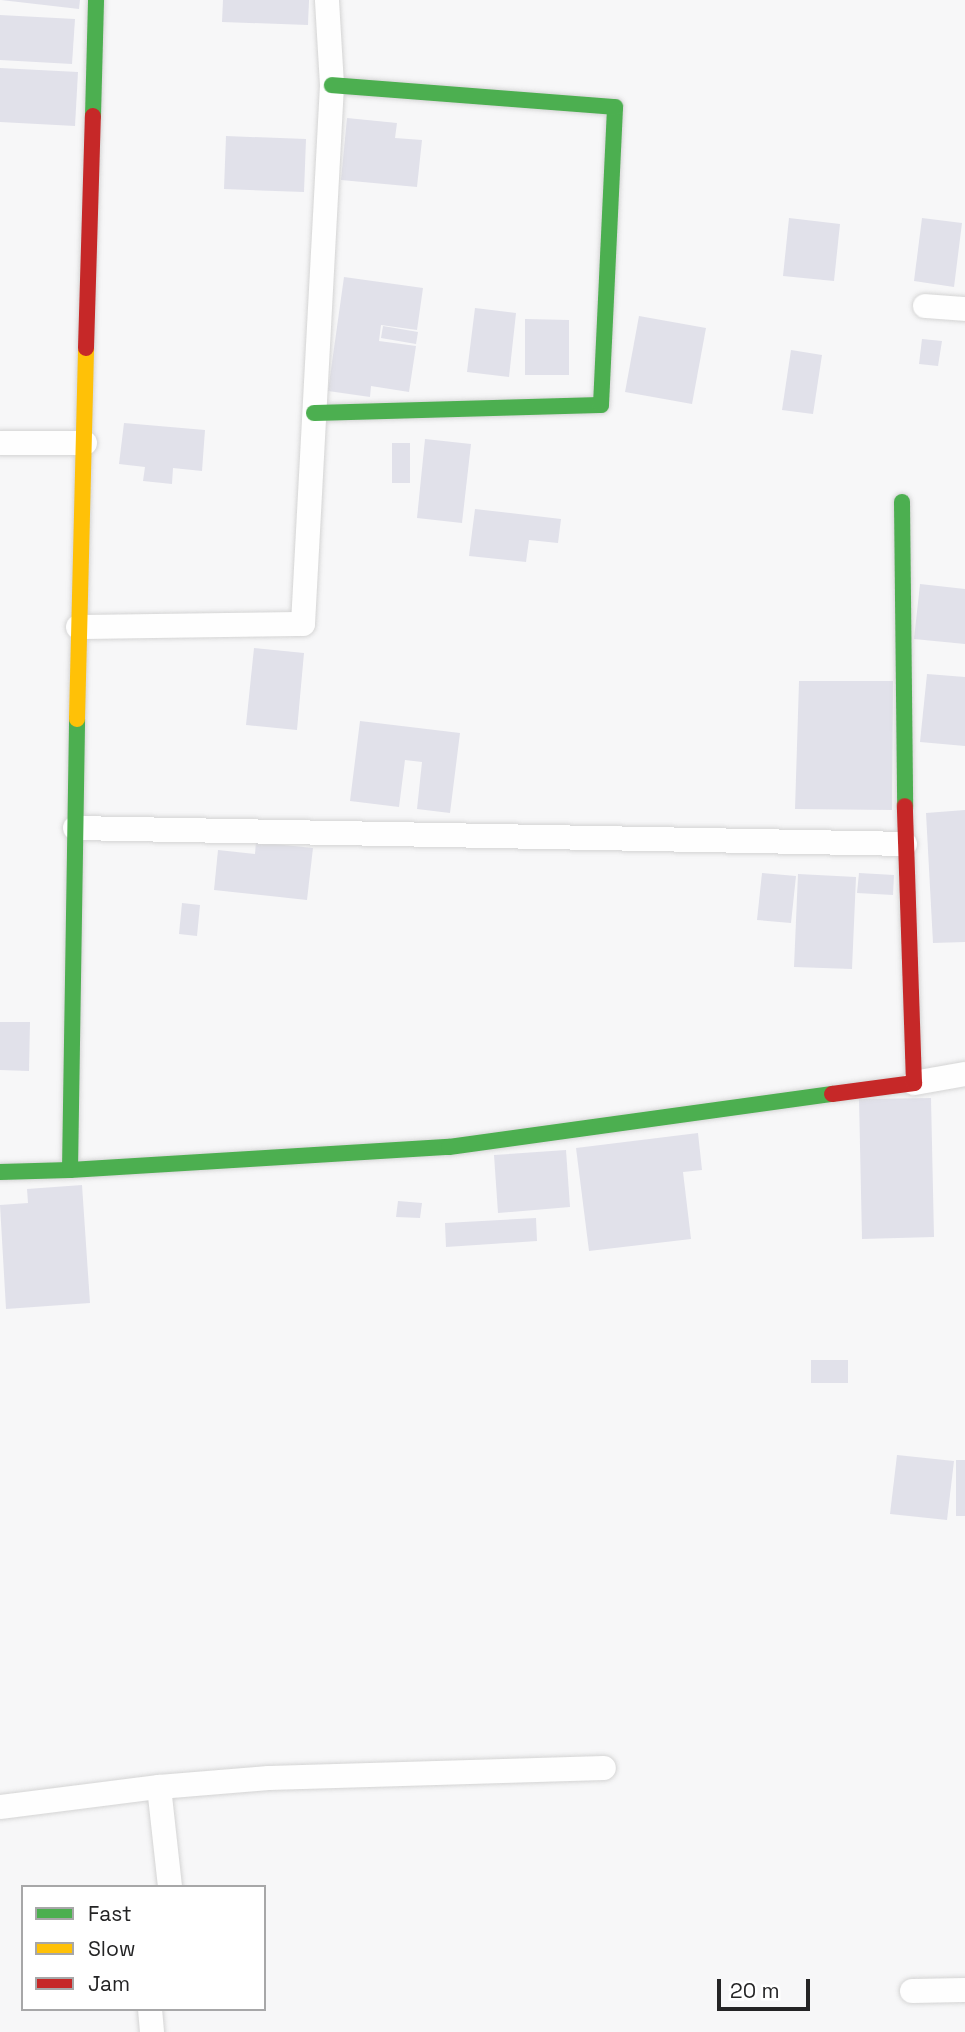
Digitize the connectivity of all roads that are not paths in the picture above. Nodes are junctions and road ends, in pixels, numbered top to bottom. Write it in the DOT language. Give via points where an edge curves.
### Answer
graph roads {
  1 [pos="96,0"];
  2 [pos="327,0"];
  3 [pos="332,85"];
  4 [pos="925,306"];
  5 [pos="965,309"];
  6 [pos="314,413"];
  7 [pos="0,443"];
  8 [pos="85,443"];
  9 [pos="902,502"];
  10 [pos="78,627"];
  11 [pos="75,828"];
  12 [pos="905,844"];
  13 [pos="965,1074"];
  14 [pos="914,1083"];
  15 [pos="70,1170"];
  16 [pos="0,1172"];
  17 [pos="604,1768"];
  18 [pos="159,1787"];
  19 [pos="0,1807"];
  20 [pos="170,1885"];
  21 [pos="965,1990"];
  22 [pos="912,1991"];
  23 [pos="150,2011"];
  24 [pos="152,2032"];
  1 -- 8 [label="street"];
  2 -- 3 [label="street"];
  3 -- 6 [label="street"];
  3 -- 6 [label="street" via="615,107 601,405"];
  4 -- 5 [label="street"];
  6 -- 10 [label="street" via="303,624"];
  7 -- 8 [label="street"];
  8 -- 10 [label="street"];
  9 -- 12 [label="street"];
  10 -- 11 [label="street"];
  11 -- 12 [label="street"];
  11 -- 15 [label="street"];
  12 -- 14 [label="street"];
  13 -- 14 [label="street"];
  14 -- 15 [label="street" via="449,1147"];
  15 -- 16 [label="street"];
  17 -- 18 [label="street"];
  18 -- 19 [label="street"];
  18 -- 20 [label="street"];
  21 -- 22 [label="street"];
  23 -- 24 [label="street"];
}
